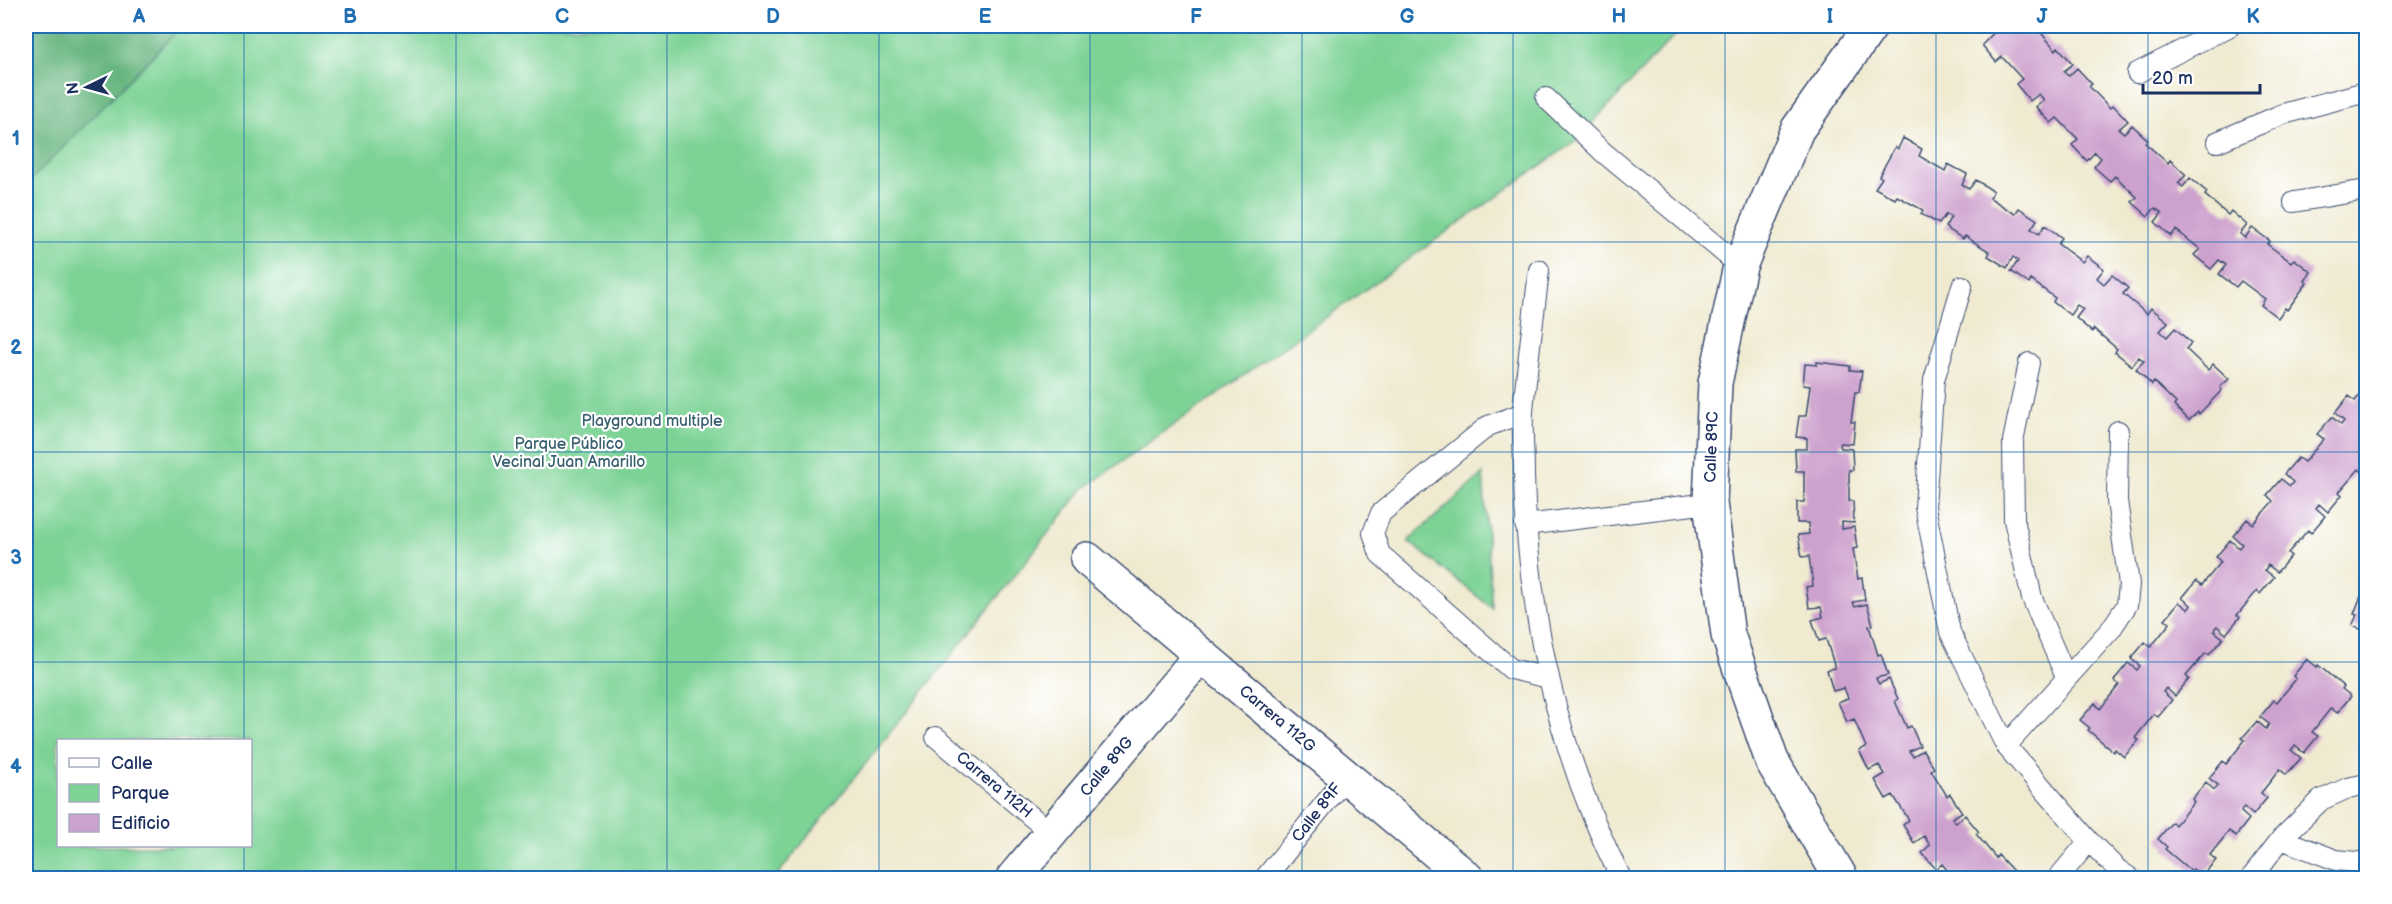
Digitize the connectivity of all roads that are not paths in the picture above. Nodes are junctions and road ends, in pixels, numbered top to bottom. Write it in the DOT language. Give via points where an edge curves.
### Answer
graph roads {
  1 [pos="1871,26"];
  2 [pos="2230,26"];
  3 [pos="2137,73"];
  4 [pos="2367,92"];
  5 [pos="1546,98"];
  6 [pos="2217,142"];
  7 [pos="2367,190"];
  8 [pos="2294,202"];
  9 [pos="1740,266"];
  10 [pos="1539,270"];
  11 [pos="1962,286"];
  12 [pos="2029,363"];
  13 [pos="1523,412"];
  14 [pos="2118,431"];
  15 [pos="1710,503"];
  16 [pos="1525,525"];
  17 [pos="1087,559"];
  18 [pos="1201,655"];
  19 [pos="2066,677"];
  20 [pos="1549,678"];
  21 [pos="936,737"];
  22 [pos="2006,746"];
  23 [pos="1346,777"];
  24 [pos="2367,784"];
  25 [pos="1051,833"];
  26 [pos="2281,840"];
  27 [pos="2089,841"];
  28 [pos="2367,863"];
  29 [pos="1013,879"];
  30 [pos="1265,879"];
  31 [pos="1467,879"];
  32 [pos="1621,879"];
  33 [pos="1841,879"];
  34 [pos="2058,879"];
  35 [pos="2130,879"];
  36 [pos="2251,879"];
  1 -- 9 [label="street, Calle 89C" via="1797,130"];
  2 -- 3 [label="lane"];
  4 -- 6 [label="lane" via="2283,114"];
  5 -- 9 [label="lane" via="1603,152"];
  7 -- 8 [label="lane"];
  9 -- 15 [label="street, Calle 89C" via="1714,383"];
  10 -- 13 [label="lane"];
  11 -- 22 [label="lane" via="1934,380 1925,507 1950,632"];
  12 -- 19 [label="lane" via="2013,441 2014,520 2032,598"];
  13 -- 16 [label="lane"];
  13 -- 20 [label="lane" via="1488,426 1381,513 1373,533 1380,554 1511,669"];
  14 -- 19 [label="lane" via="2117,501 2129,584 2127,605 2111,629"];
  15 -- 16 [label="lane"];
  15 -- 33 [label="street, Calle 89C" via="1728,635 1768,750"];
  16 -- 20 [label="lane" via="1534,602"];
  17 -- 18 [label="street, Carrera 112G"];
  18 -- 23 [label="street, Carrera 112G"];
  18 -- 25 [label="street, Calle 89G"];
  19 -- 22 [label="lane"];
  20 -- 32 [label="lane" via="1575,769"];
  21 -- 25 [label="lane, Carrera 112H"];
  22 -- 27 [label="lane"];
  23 -- 30 [label="lane, Calle 89F"];
  23 -- 31 [label="street, Carrera 112G"];
  24 -- 26 [label="lane" via="2321,800"];
  25 -- 29 [label="street, Calle 89G"];
  26 -- 28 [label="lane" via="2336,860"];
  26 -- 36 [label="lane"];
  27 -- 34 [label="lane"];
  27 -- 35 [label="lane"];
}
